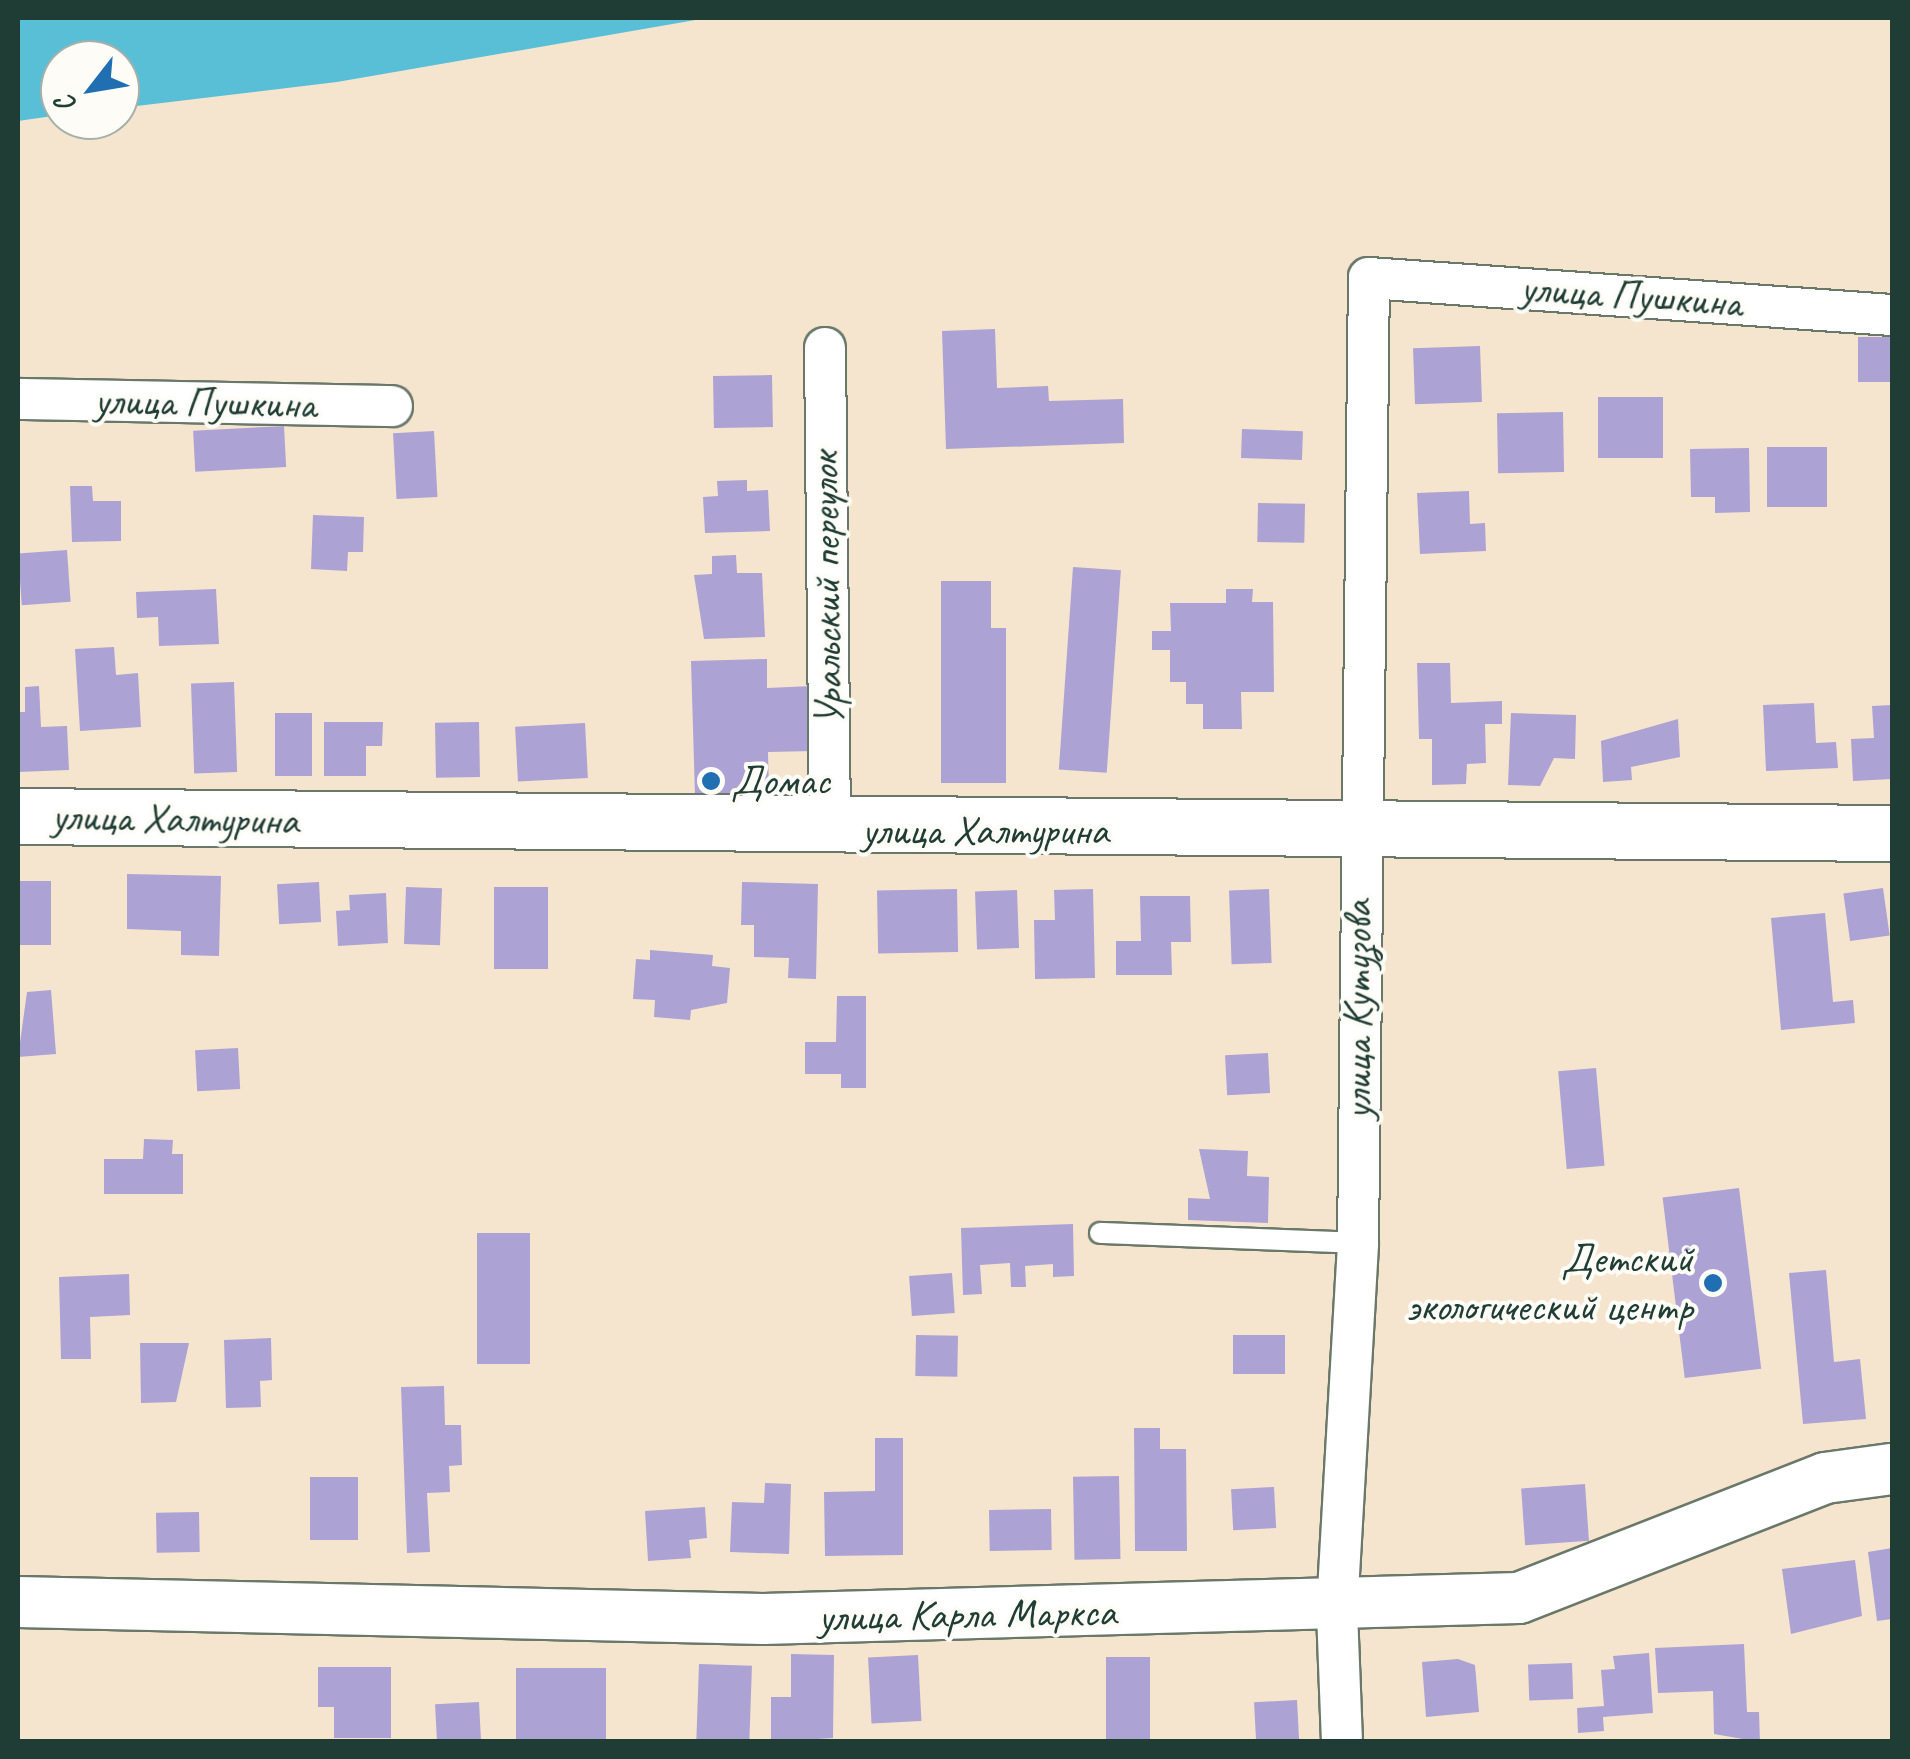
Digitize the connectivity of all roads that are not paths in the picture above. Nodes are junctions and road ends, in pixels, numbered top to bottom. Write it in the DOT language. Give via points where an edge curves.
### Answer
graph roads {
  1 [pos="1369,278"];
  2 [pos="1892,315"];
  3 [pos="825,348"];
  4 [pos="18,400"];
  5 [pos="392,406"];
  6 [pos="18,816"];
  7 [pos="830,830"];
  8 [pos="1892,833"];
  9 [pos="1358,834"];
  10 [pos="1100,1233"];
  11 [pos="1358,1243"];
  12 [pos="1892,1469"];
  13 [pos="18,1602"];
  14 [pos="1337,1609"];
  15 [pos="1342,1742"];
  1 -- 2 [label="street, улица Пушкина"];
  1 -- 9 [label="street, улица Кутузова"];
  3 -- 7 [label="street, Уральский переулок"];
  4 -- 5 [label="street, улица Пушкина"];
  6 -- 7 [label="main road, улица Халтурина"];
  7 -- 9 [label="main road, улица Халтурина"];
  8 -- 9 [label="main road, улица Халтурина"];
  9 -- 11 [label="street, улица Кутузова"];
  10 -- 11 [label="lane"];
  11 -- 14 [label="street, улица Кутузова"];
  12 -- 14 [label="street, улица Карла Маркса" via="1825,1478 1518,1598"];
  13 -- 14 [label="street, улица Карла Маркса" via="763,1618"];
  14 -- 15 [label="street, улица Кутузова"];
}
